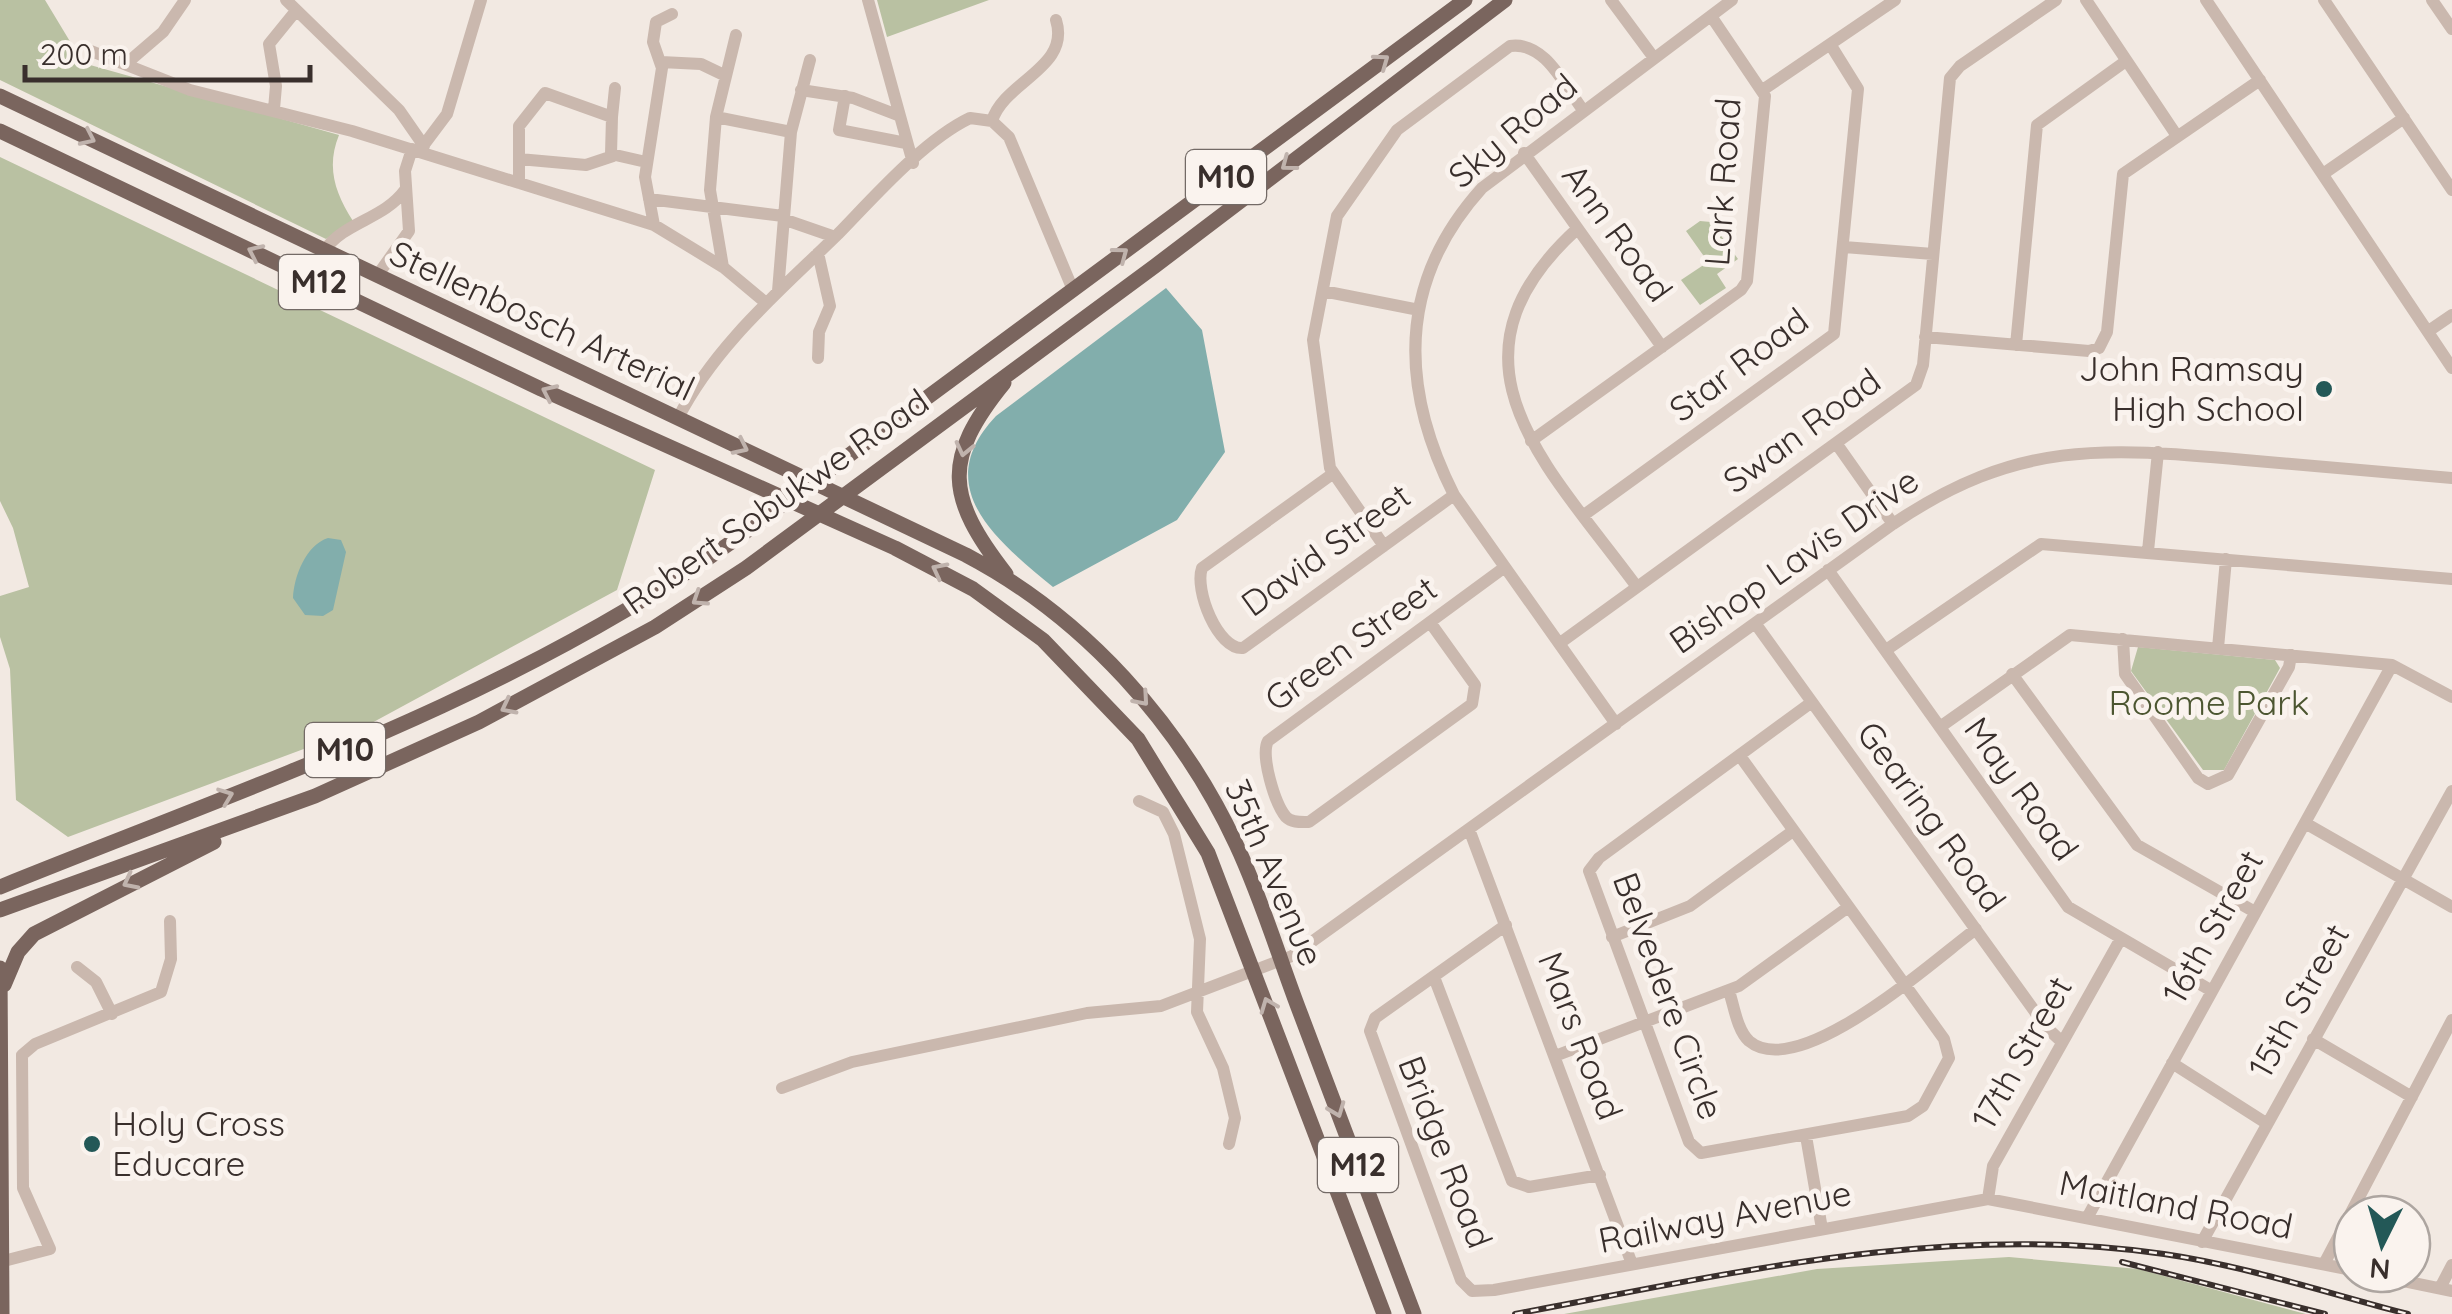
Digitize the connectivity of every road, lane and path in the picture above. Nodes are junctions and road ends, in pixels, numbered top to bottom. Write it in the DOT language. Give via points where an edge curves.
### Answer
graph roads {
  1 [pos="186,0"];
  2 [pos="286,0"];
  3 [pos="481,0"];
  4 [pos="868,0"];
  5 [pos="1465,0"];
  6 [pos="1506,0"];
  7 [pos="1612,0"];
  8 [pos="1732,0"];
  9 [pos="1896,0"];
  10 [pos="2056,0"];
  11 [pos="2086,0"];
  12 [pos="2206,0"];
  13 [pos="2324,0"];
  14 [pos="2432,0"];
  15 [pos="295,12"];
  16 [pos="672,14"];
  17 [pos="1710,16"];
  18 [pos="1056,20"];
  19 [pos="2452,28"];
  20 [pos="736,35"];
  21 [pos="1830,44"];
  22 [pos="91,51"];
  23 [pos="1654,58"];
  24 [pos="810,60"];
  25 [pos="2126,61"];
  26 [pos="661,62"];
  27 [pos="127,63"];
  28 [pos="726,76"];
  29 [pos="2260,80"];
  30 [pos="615,88"];
  31 [pos="1764,89"];
  32 [pos="800,90"];
  33 [pos="0,96"];
  34 [pos="845,96"];
  35 [pos="274,109"];
  36 [pos="1583,110"];
  37 [pos="612,116"];
  38 [pos="900,116"];
  39 [pos="716,117"];
  40 [pos="2404,118"];
  41 [pos="992,122"];
  42 [pos="0,131"];
  43 [pos="792,132"];
  44 [pos="2177,136"];
  45 [pos="906,143"];
  46 [pos="418,149"];
  47 [pos="1524,153"];
  48 [pos="613,156"];
  49 [pos="519,159"];
  50 [pos="646,162"];
  51 [pos="913,163"];
  52 [pos="2323,174"];
  53 [pos="519,183"];
  54 [pos="2451,185"];
  55 [pos="405,190"];
  56 [pos="648,198"];
  57 [pos="710,203"];
  58 [pos="783,218"];
  59 [pos="654,225"];
  60 [pos="1577,228"];
  61 [pos="835,237"];
  62 [pos="1844,247"];
  63 [pos="324,251"];
  64 [pos="818,253"];
  65 [pos="1933,254"];
  66 [pos="723,268"];
  67 [pos="376,276"];
  68 [pos="1073,290"];
  69 [pos="778,291"];
  70 [pos="1322,291"];
  71 [pos="766,303"];
  72 [pos="1419,310"];
  73 [pos="2452,315"];
  74 [pos="2430,330"];
  75 [pos="1925,337"];
  76 [pos="2016,345"];
  77 [pos="1662,347"];
  78 [pos="818,358"];
  79 [pos="1016,368"];
  80 [pos="2452,368"];
  81 [pos="678,418"];
  82 [pos="1531,441"];
  83 [pos="1836,443"];
  84 [pos="2158,452"];
  85 [pos="1332,475"];
  86 [pos="2452,478"];
  87 [pos="812,483"];
  88 [pos="1454,495"];
  89 [pos="841,496"];
  90 [pos="788,500"];
  91 [pos="818,514"];
  92 [pos="1584,515"];
  93 [pos="1892,524"];
  94 [pos="1384,546"];
  95 [pos="2148,551"];
  96 [pos="2226,559"];
  97 [pos="1505,567"];
  98 [pos="1828,570"];
  99 [pos="2452,579"];
  100 [pos="1010,580"];
  101 [pos="1638,588"];
  102 [pos="1755,623"];
  103 [pos="1432,625"];
  104 [pos="2123,639"];
  105 [pos="1560,643"];
  106 [pos="2218,648"];
  107 [pos="1886,650"];
  108 [pos="2291,655"];
  109 [pos="2392,665"];
  110 [pos="2012,674"];
  111 [pos="2452,697"];
  112 [pos="1812,702"];
  113 [pos="1616,724"];
  114 [pos="1940,727"];
  115 [pos="1740,756"];
  116 [pos="2452,791"];
  117 [pos="1139,801"];
  118 [pos="281,810"];
  119 [pos="2305,823"];
  120 [pos="1469,829"];
  121 [pos="1793,831"];
  122 [pos="2402,877"];
  123 [pos="0,886"];
  124 [pos="2452,907"];
  125 [pos="1847,908"];
  126 [pos="0,910"];
  127 [pos="2256,912"];
  128 [pos="170,920"];
  129 [pos="1506,925"];
  130 [pos="1976,930"];
  131 [pos="1612,937"];
  132 [pos="2120,940"];
  133 [pos="1280,960"];
  134 [pos="77,967"];
  135 [pos="0,968"];
  136 [pos="1254,970"];
  137 [pos="1434,977"];
  138 [pos="1902,983"];
  139 [pos="1729,991"];
  140 [pos="2212,991"];
  141 [pos="2,993"];
  142 [pos="1196,993"];
  143 [pos="112,1014"];
  144 [pos="1643,1020"];
  145 [pos="2452,1020"];
  146 [pos="2314,1040"];
  147 [pos="2062,1042"];
  148 [pos="1555,1056"];
  149 [pos="2172,1064"];
  150 [pos="782,1088"];
  151 [pos="2412,1097"];
  152 [pos="2266,1123"];
  153 [pos="1806,1136"];
  154 [pos="1228,1144"];
  155 [pos="1600,1175"];
  156 [pos="1988,1200"];
  157 [pos="2087,1218"];
  158 [pos="1822,1229"];
  159 [pos="2202,1242"];
  160 [pos="2,1262"];
  161 [pos="1632,1264"];
  162 [pos="2324,1264"];
  163 [pos="2452,1265"];
  164 [pos="2332,1266"];
  165 [pos="1472,1290"];
  166 [pos="2446,1290"];
  167 [pos="1382,1307"];
  168 [pos="1413,1313"];
  169 [pos="2,1314"];
  1 -- 27 [label="street" via="163,32"];
  2 -- 15 [label="street"];
  3 -- 46 [label="street" via="447,114"];
  4 -- 38 [label="street"];
  68 -- 5 [label="main road, Robert Sobukwe Road / M10, one-way"];
  6 -- 79 [label="main road, Robert Sobukwe Road / M10, one-way"];
  7 -- 23 [label="street"];
  8 -- 17 [label="street, Sky Road"];
  9 -- 21 [label="street"];
  10 -- 65 [label="street, Swan Road" via="1950,78"];
  11 -- 25 [label="street"];
  12 -- 29 [label="street"];
  13 -- 40 [label="street"];
  14 -- 19 [label="street"];
  15 -- 35 [label="street" via="269,44"];
  15 -- 46 [label="street" via="399,110"];
  16 -- 26 [label="street" via="653,30"];
  17 -- 23 [label="street, Sky Road"];
  17 -- 31 [label="street, Lark Road"];
  18 -- 41 [label="street" via="1060,39 1052,55 1006,94"];
  20 -- 28 [label="street"];
  21 -- 31 [label="street"];
  21 -- 62 [label="street, Star Road" via="1858,89"];
  22 -- 27 [label="street"];
  23 -- 36 [label="street, Sky Road"];
  24 -- 32 [label="street"];
  25 -- 44 [label="street"];
  25 -- 76 [label="street" via="2038,125"];
  26 -- 28 [label="street" via="702,64"];
  26 -- 50 [label="street"];
  27 -- 35 [label="street" via="190,90"];
  28 -- 39 [label="street"];
  29 -- 44 [label="street"];
  29 -- 52 [label="street"];
  30 -- 37 [label="street"];
  31 -- 77 [label="street, Lark Road" via="1747,281"];
  32 -- 34 [label="street"];
  32 -- 43 [label="street"];
  33 -- 63 [label="main road, Stellenbosch Arterial / M12, one-way"];
  34 -- 38 [label="street"];
  34 -- 45 [label="street" via="839,130"];
  35 -- 46 [label="street"];
  36 -- 47 [label="street, Sky Road"];
  36 -- 70 [label="street" via="1538,50 1510,46 1397,130 1337,216"];
  37 -- 48 [label="street"];
  37 -- 49 [label="street" via="544,93 520,126"];
  38 -- 45 [label="street"];
  39 -- 43 [label="street"];
  39 -- 57 [label="street"];
  40 -- 52 [label="street"];
  40 -- 54 [label="street"];
  41 -- 51 [label="street" via="970,118 958,124"];
  41 -- 68 [label="street" via="1015,149"];
  90 -- 42 [label="main road, Stellenbosch Arterial / M12, one-way"];
  43 -- 58 [label="street"];
  44 -- 76 [label="street" via="2122,177 2103,344 2089,352"];
  45 -- 51 [label="street"];
  46 -- 53 [label="street"];
  46 -- 55 [label="street" via="405,171"];
  47 -- 60 [label="street, Ann Road"];
  47 -- 72 [label="street, Sky Road" via="1461,213 1429,274"];
  48 -- 49 [label="street" via="586,165"];
  48 -- 50 [label="street"];
  49 -- 53 [label="street"];
  50 -- 56 [label="street"];
  51 -- 61 [label="street"];
  52 -- 74 [label="street"];
  53 -- 59 [label="street"];
  55 -- 63 [label="street" via="380,214 346,228"];
  55 -- 67 [label="street" via="409,231"];
  56 -- 57 [label="street"];
  56 -- 59 [label="street"];
  57 -- 58 [label="street"];
  57 -- 66 [label="street"];
  58 -- 61 [label="street"];
  58 -- 69 [label="street"];
  59 -- 66 [label="street"];
  60 -- 77 [label="street, Ann Road"];
  60 -- 82 [label="street" via="1534,273 1509,334 1510,386"];
  61 -- 64 [label="street"];
  62 -- 65 [label="street"];
  62 -- 92 [label="street, Star Road" via="1831,337"];
  63 -- 67 [label="main road, Stellenbosch Arterial / M12"];
  64 -- 69 [label="street"];
  64 -- 78 [label="street" via="830,306"];
  65 -- 75 [label="street, Swan Road"];
  66 -- 71 [label="street"];
  67 -- 81 [label="main road, Stellenbosch Arterial / M12"];
  68 -- 87 [label="main road, Robert Sobukwe Road / M10"];
  69 -- 71 [label="street"];
  70 -- 72 [label="street"];
  70 -- 85 [label="street" via="1314,350"];
  71 -- 81 [label="street" via="711,366"];
  72 -- 88 [label="street, Sky Road" via="1417,398"];
  73 -- 74 [label="street"];
  74 -- 80 [label="street"];
  75 -- 76 [label="street"];
  75 -- 83 [label="street, Swan Road" via="1916,384"];
  77 -- 82 [label="street, Lark Road"];
  79 -- 89 [label="main road, Robert Sobukwe Road / M10"];
  79 -- 100 [label="main road, one-way" via="969,429 959,468 972,525"];
  81 -- 87 [label="main road, Stellenbosch Arterial / M12, one-way"];
  82 -- 92 [label="street"];
  83 -- 93 [label="street"];
  83 -- 101 [label="street, Swan Road"];
  84 -- 86 [label="street, Bishop Lavis Drive"];
  84 -- 93 [label="street, Bishop Lavis Drive" via="2075,452 2012,464 1958,485"];
  84 -- 95 [label="street"];
  85 -- 94 [label="street"];
  85 -- 94 [label="street, David Street" via="1202,568 1200,586 1222,642 1244,648"];
  87 -- 89 [label="main road, Stellenbosch Arterial / M12"];
  87 -- 90 [label="main road, Robert Sobukwe Road / M10"];
  88 -- 94 [label="street, David Street"];
  88 -- 97 [label="street, Sky Road"];
  89 -- 91 [label="main road, Robert Sobukwe Road / M10"];
  89 -- 100 [label="main road, 35th Avenue / M12"];
  90 -- 91 [label="main road, Stellenbosch Arterial / M12"];
  123 -- 90 [label="main road, Robert Sobukwe Road / M10, one-way" via="436,712 617,618"];
  91 -- 118 [label="main road, Robert Sobukwe Road / M10, one-way" via="736,575 609,654 479,722"];
  136 -- 91 [label="main road, 35th Avenue / M12, one-way" via="1190,820 1138,739 1082,678 973,588"];
  92 -- 101 [label="street"];
  93 -- 98 [label="street, Bishop Lavis Drive"];
  95 -- 96 [label="street"];
  95 -- 107 [label="street" via="2041,544"];
  96 -- 99 [label="street"];
  96 -- 106 [label="street"];
  97 -- 103 [label="street, Green Street"];
  97 -- 105 [label="street, Sky Road"];
  98 -- 102 [label="street, Bishop Lavis Drive"];
  98 -- 107 [label="street, May Road"];
  100 -- 133 [label="main road, 35th Avenue / M12, one-way" via="1074,629 1166,728 1231,833"];
  101 -- 105 [label="street, Swan Road"];
  102 -- 112 [label="street, Gearing Road"];
  102 -- 113 [label="street, Bishop Lavis Drive"];
  103 -- 103 [label="street, Green Street" via="1268,741 1264,760 1286,816 1309,822 1472,704 1474,685"];
  104 -- 106 [label="street"];
  104 -- 108 [label="street" via="2125,674 2208,784 2228,776"];
  104 -- 110 [label="street" via="2070,635"];
  105 -- 113 [label="street, Sky Road"];
  106 -- 108 [label="street"];
  107 -- 114 [label="street, May Road"];
  108 -- 109 [label="street"];
  109 -- 111 [label="street"];
  109 -- 119 [label="street, 16th Street"];
  110 -- 114 [label="street"];
  110 -- 127 [label="street" via="2137,845"];
  112 -- 115 [label="street, Belvedere Circle"];
  112 -- 130 [label="street, Gearing Road"];
  113 -- 120 [label="street, Bishop Lavis Drive"];
  114 -- 132 [label="street, May Road" via="2068,907"];
  115 -- 121 [label="street, Belvedere Circle"];
  115 -- 131 [label="street, Belvedere Circle" via="1592,865 1591,884"];
  116 -- 122 [label="street, 15th Street"];
  117 -- 142 [label="street" via="1163,812 1174,834 1200,939"];
  118 -- 126 [label="main road, Robert Sobukwe Road / M10"];
  118 -- 141 [label="main road, one-way" via="34,934 18,952"];
  119 -- 122 [label="street"];
  119 -- 127 [label="street, 16th Street"];
  120 -- 129 [label="street, Mars Road"];
  120 -- 133 [label="street, Bishop Lavis Drive"];
  121 -- 125 [label="street, Belvedere Circle"];
  121 -- 131 [label="street" via="1690,906"];
  122 -- 124 [label="street"];
  122 -- 146 [label="street, 15th Street"];
  125 -- 138 [label="street, Belvedere Circle"];
  125 -- 139 [label="street"];
  127 -- 140 [label="street, 16th Street"];
  128 -- 143 [label="street" via="171,959 160,992"];
  129 -- 137 [label="street"];
  129 -- 148 [label="street, Mars Road"];
  130 -- 138 [label="street"];
  130 -- 147 [label="street, Gearing Road"];
  131 -- 144 [label="street, Belvedere Circle"];
  132 -- 140 [label="street, May Road"];
  132 -- 147 [label="street, 17th Street"];
  133 -- 136 [label="street, Bishop Lavis Drive"];
  133 -- 168 [label="main road, 35th Avenue / M12, one-way"];
  134 -- 143 [label="street" via="96,982"];
  135 -- 141 [label="main road"];
  136 -- 142 [label="street, Bishop Lavis Drive"];
  167 -- 136 [label="main road, 35th Avenue / M12, one-way"];
  137 -- 155 [label="street" via="1512,1182 1529,1187"];
  137 -- 165 [label="street, Bridge Road" via="1375,1018 1370,1031 1461,1280"];
  138 -- 139 [label="street" via="1822,1040 1772,1050 1744,1035"];
  138 -- 153 [label="street, Belvedere Circle" via="1949,1052 1924,1106 1903,1118"];
  139 -- 144 [label="street"];
  140 -- 149 [label="street, 16th Street"];
  141 -- 160 [label="main road"];
  142 -- 150 [label="street, Bishop Lavis Drive" via="1162,1006 1087,1013 852,1062"];
  142 -- 154 [label="street" via="1199,1020 1223,1068 1236,1118"];
  143 -- 160 [label="street" via="34,1044 22,1055 24,1188 50,1249"];
  144 -- 148 [label="street"];
  144 -- 153 [label="street, Belvedere Circle" via="1696,1151 1712,1154"];
  145 -- 151 [label="street"];
  146 -- 151 [label="street"];
  146 -- 152 [label="street, 15th Street"];
  147 -- 156 [label="street, 17th Street" via="1993,1166"];
  148 -- 155 [label="street, Mars Road"];
  149 -- 152 [label="street"];
  149 -- 157 [label="street, 16th Street"];
  151 -- 162 [label="street"];
  152 -- 159 [label="street, 15th Street"];
  153 -- 158 [label="street"];
  155 -- 161 [label="street, Mars Road"];
  156 -- 157 [label="street, Maitland Road"];
  156 -- 158 [label="street, Railway Avenue"];
  157 -- 159 [label="street, Maitland Road"];
  158 -- 161 [label="street, Railway Avenue"];
  159 -- 162 [label="street, Maitland Road"];
  160 -- 169 [label="main road"];
  161 -- 165 [label="street, Railway Avenue"];
  162 -- 164 [label="street, Maitland Road"];
  163 -- 166 [label="street"];
}
